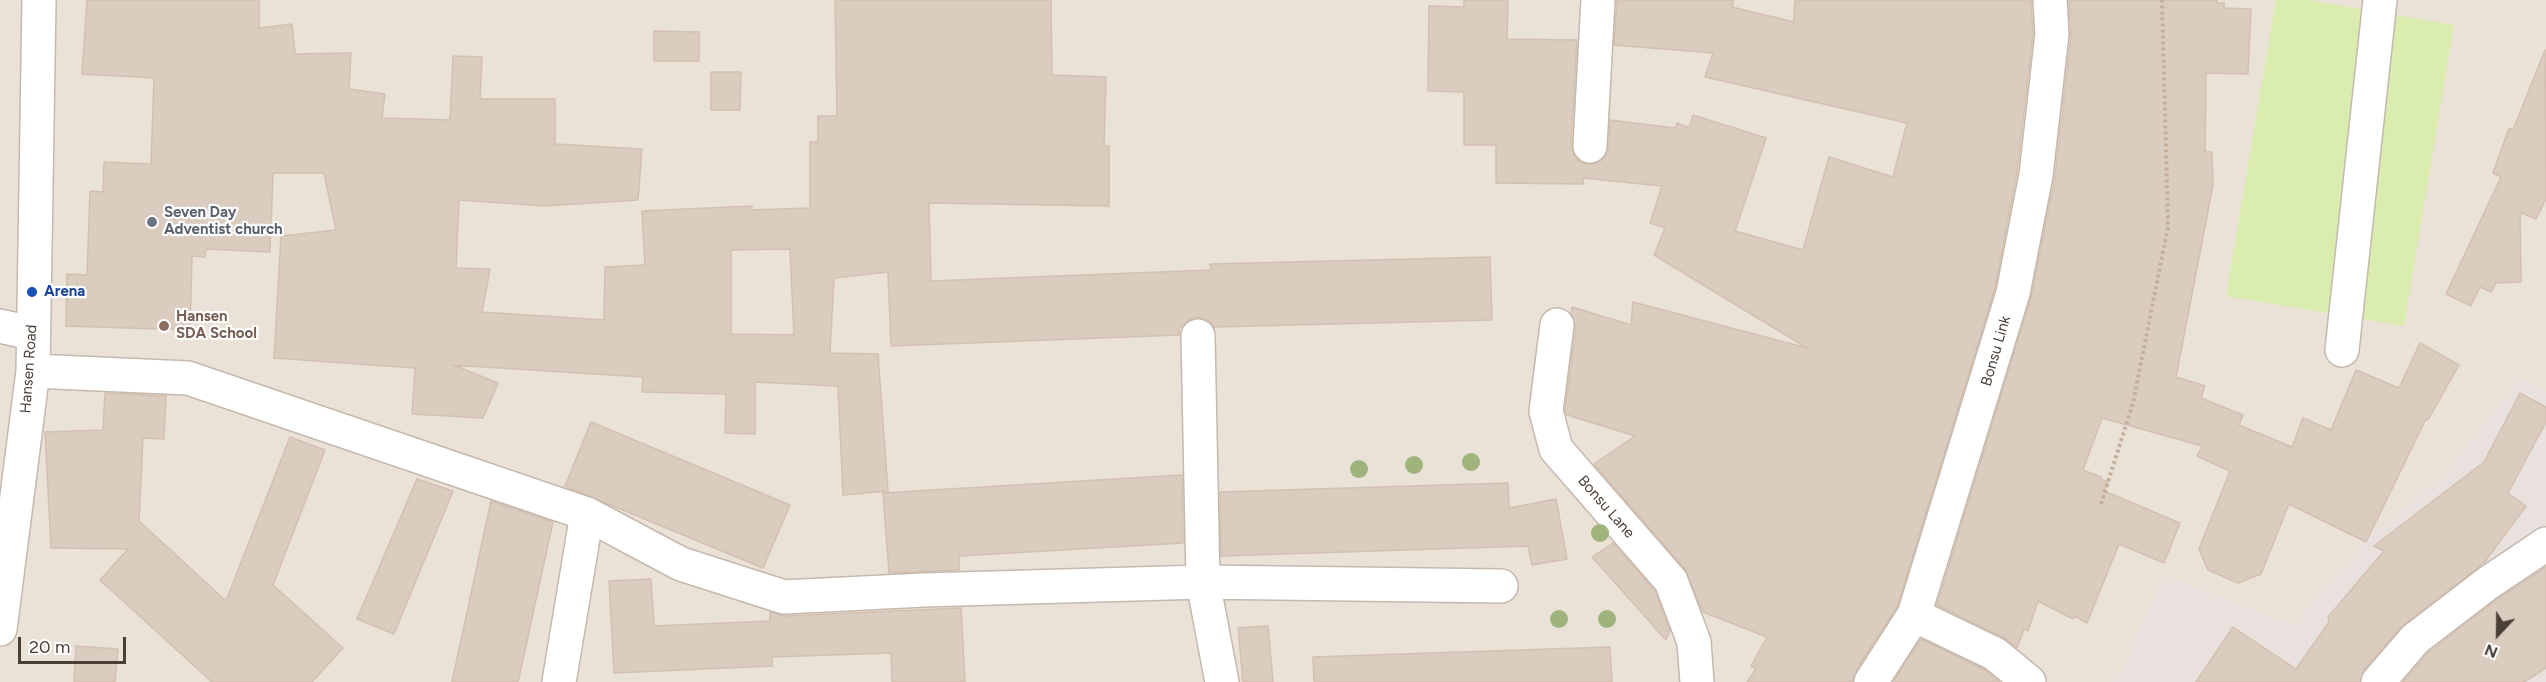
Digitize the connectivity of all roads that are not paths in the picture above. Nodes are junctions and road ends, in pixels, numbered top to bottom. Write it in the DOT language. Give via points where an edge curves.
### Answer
graph roads {
  1 [pos="1598,0"];
  2 [pos="2050,0"];
  3 [pos="2380,0"];
  4 [pos="31,2"];
  5 [pos="1590,146"];
  6 [pos="1557,325"];
  7 [pos="0,326"];
  8 [pos="32,333"];
  9 [pos="1198,336"];
  10 [pos="2342,350"];
  11 [pos="33,371"];
  12 [pos="587,514"];
  13 [pos="2546,544"];
  14 [pos="1203,582"];
  15 [pos="1501,586"];
  16 [pos="1914,615"];
  17 [pos="0,629"];
  18 [pos="559,682"];
  19 [pos="1222,682"];
  20 [pos="1697,682"];
  21 [pos="1870,682"];
  22 [pos="2030,682"];
  23 [pos="2378,682"];
  1 -- 5 [label="street"];
  2 -- 16 [label="street, Bonsu Link" via="2052,34 2036,175 2013,293"];
  3 -- 10 [label="street"];
  4 -- 8 [label="street, Hansen Road"];
  6 -- 20 [label="street, Bonsu Lane" via="1546,411 1556,449 1671,581 1694,642"];
  7 -- 8 [label="street"];
  8 -- 11 [label="street, Hansen Road"];
  9 -- 14 [label="street"];
  11 -- 12 [label="street" via="188,378"];
  11 -- 17 [label="street, Hansen Road"];
  12 -- 14 [label="street" via="681,564 784,597"];
  12 -- 18 [label="street"];
  13 -- 23 [label="street" via="2415,639"];
  14 -- 15 [label="street"];
  14 -- 19 [label="street"];
  16 -- 21 [label="street, Bonsu Link"];
  16 -- 22 [label="street" via="1995,654"];
}
